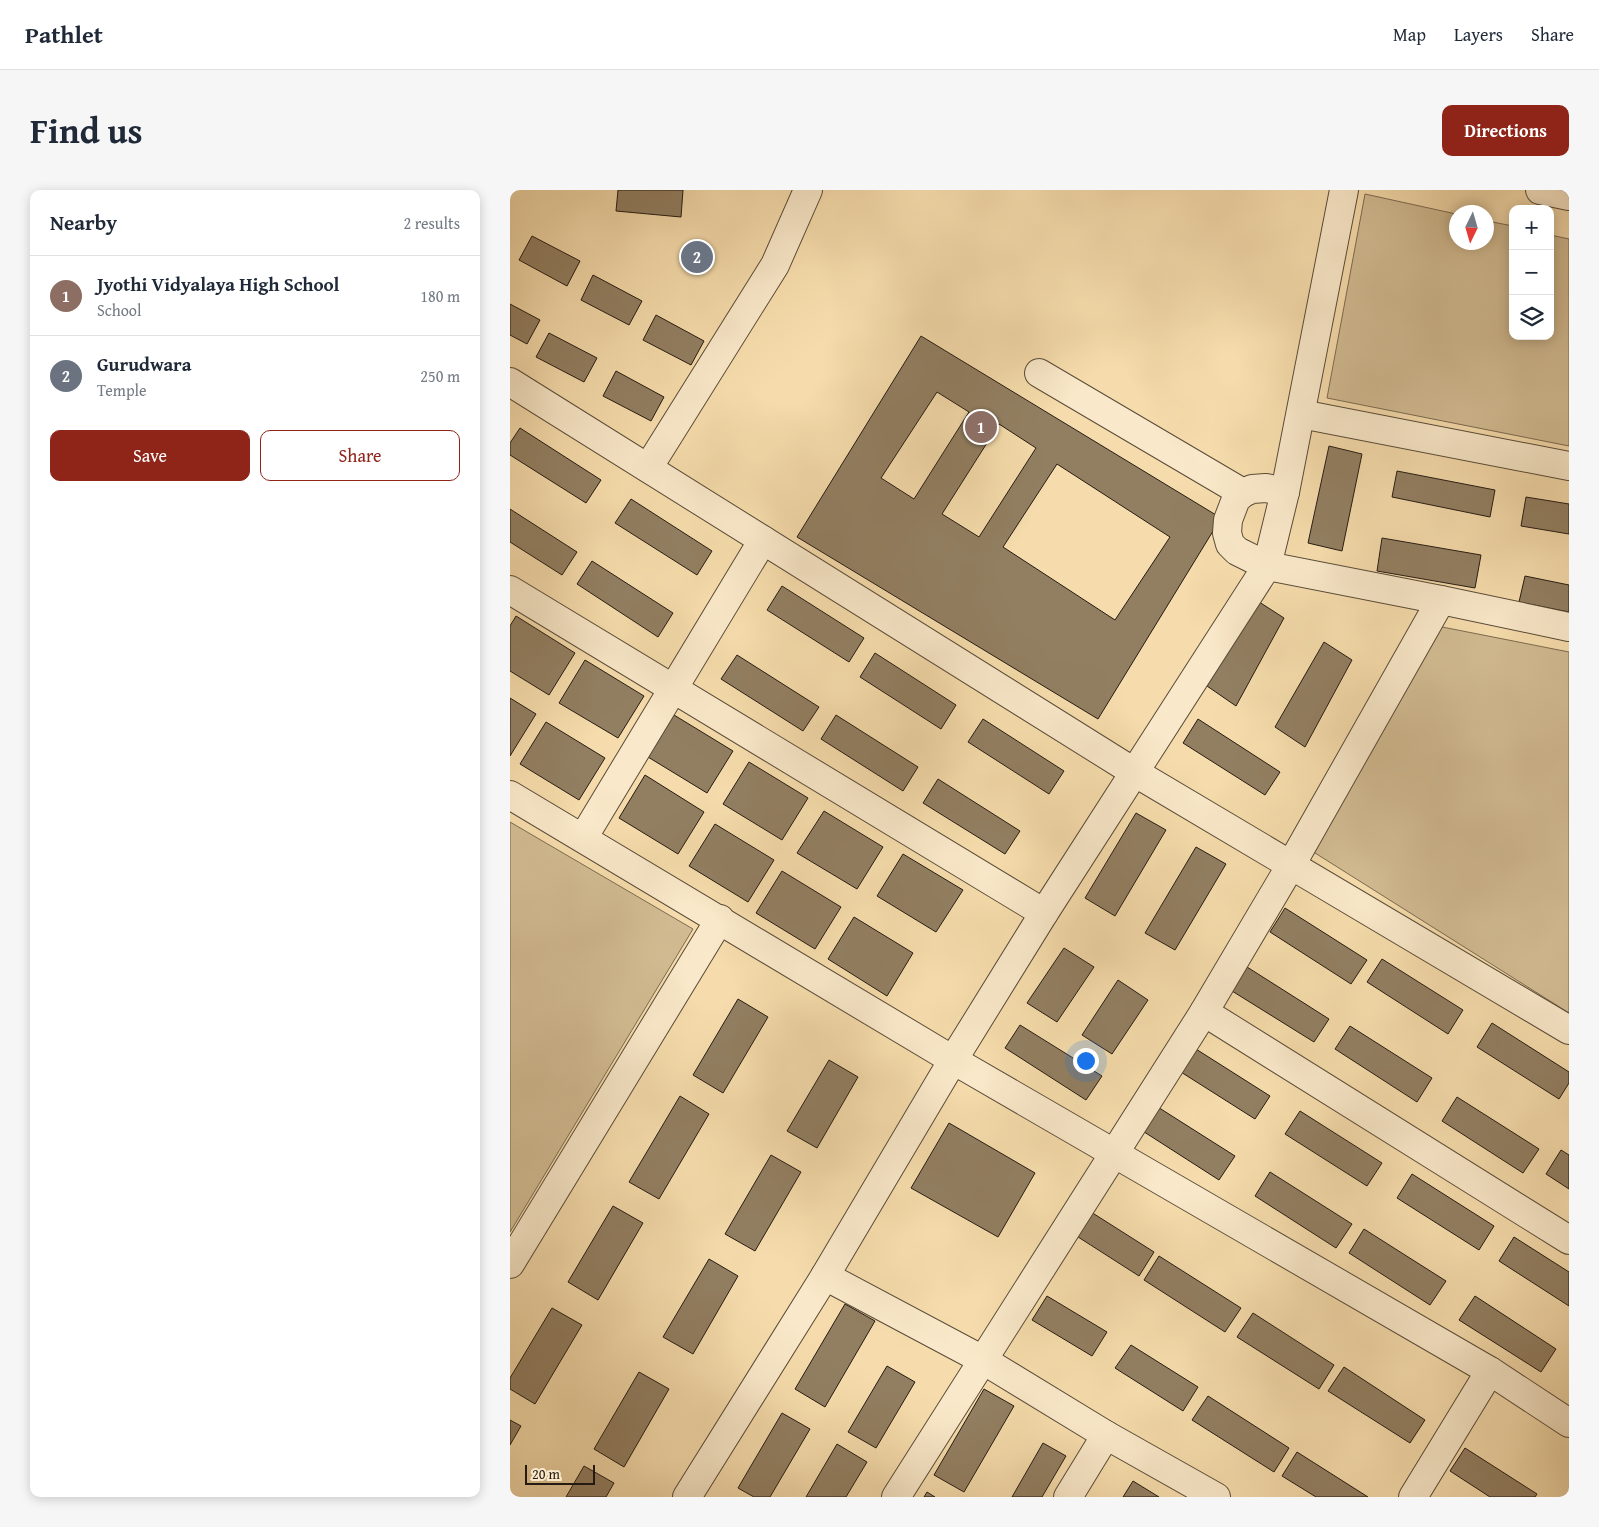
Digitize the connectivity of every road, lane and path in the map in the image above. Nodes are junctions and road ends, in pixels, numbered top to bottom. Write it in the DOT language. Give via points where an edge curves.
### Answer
graph roads {
  1 [pos="808,190"];
  2 [pos="1344,190"];
  3 [pos="1540,190"];
  4 [pos="1569,196"];
  5 [pos="1039,373"];
  6 [pos="513,392"];
  7 [pos="1301,414"];
  8 [pos="1569,466"];
  9 [pos="648,468"];
  10 [pos="1286,492"];
  11 [pos="1242,493"];
  12 [pos="762,540"];
  13 [pos="1267,566"];
  14 [pos="510,590"];
  15 [pos="1441,600"];
  16 [pos="1569,627"];
  17 [pos="673,690"];
  18 [pos="1134,772"];
  19 [pos="510,794"];
  20 [pos="583,838"];
  21 [pos="1291,865"];
  22 [pos="1044,913"];
  23 [pos="720,919"];
  24 [pos="1204,1012"];
  25 [pos="1569,1030"];
  26 [pos="953,1060"];
  27 [pos="1114,1153"];
  28 [pos="1569,1240"];
  29 [pos="510,1264"];
  30 [pos="825,1276"];
  31 [pos="983,1360"];
  32 [pos="1490,1371"];
  33 [pos="1565,1411"];
  34 [pos="1106,1435"];
  35 [pos="687,1497"];
  36 [pos="896,1497"];
  37 [pos="1068,1497"];
  38 [pos="1216,1497"];
  39 [pos="1413,1497"];
  1 -- 9 [label="street" via="776,264"];
  2 -- 7 [label="street"];
  3 -- 4 [label="street"];
  5 -- 11 [label="street"];
  6 -- 9 [label="street"];
  7 -- 8 [label="street"];
  7 -- 10 [label="street"];
  9 -- 12 [label="street"];
  10 -- 11 [label="street" via="1266,488"];
  10 -- 13 [label="street"];
  11 -- 13 [label="street" via="1236,499 1228,520 1230,544 1245,556"];
  12 -- 17 [label="street"];
  12 -- 18 [label="street"];
  13 -- 15 [label="street"];
  13 -- 18 [label="street"];
  14 -- 17 [label="street"];
  15 -- 16 [label="street"];
  15 -- 21 [label="street"];
  17 -- 20 [label="street"];
  17 -- 22 [label="street"];
  18 -- 21 [label="street"];
  18 -- 22 [label="street"];
  19 -- 20 [label="street"];
  20 -- 23 [label="street"];
  21 -- 24 [label="street"];
  21 -- 25 [label="street"];
  22 -- 26 [label="street"];
  23 -- 26 [label="street"];
  23 -- 29 [label="street"];
  24 -- 27 [label="street"];
  24 -- 28 [label="street"];
  26 -- 27 [label="street"];
  26 -- 30 [label="street"];
  27 -- 31 [label="street"];
  27 -- 32 [label="street"];
  30 -- 31 [label="street"];
  30 -- 35 [label="street"];
  31 -- 34 [label="street"];
  31 -- 36 [label="street"];
  32 -- 33 [label="street"];
  32 -- 39 [label="street"];
  34 -- 37 [label="street"];
  34 -- 38 [label="street"];
}
